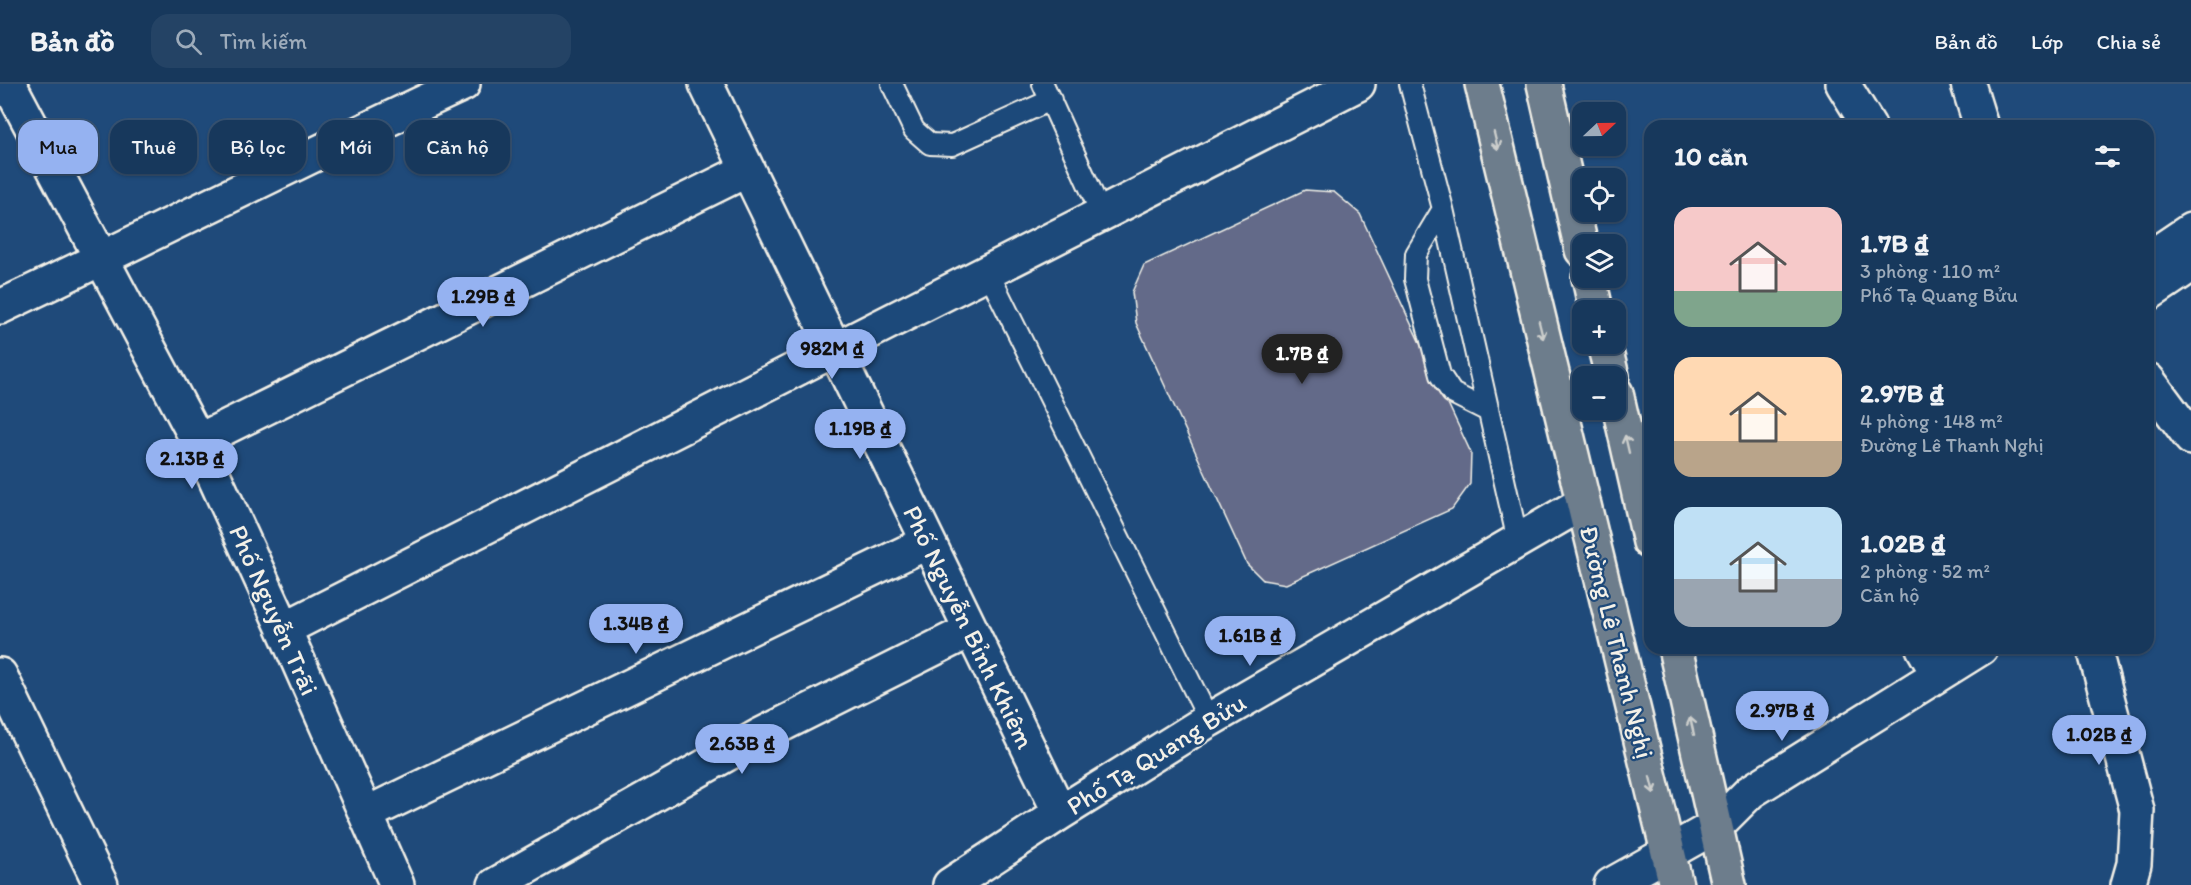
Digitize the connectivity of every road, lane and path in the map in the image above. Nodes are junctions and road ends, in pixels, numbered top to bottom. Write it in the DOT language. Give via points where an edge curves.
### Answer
graph roads {
  1 [pos="9,84"];
  2 [pos="463,84"];
  3 [pos="706,84"];
  4 [pos="892,84"];
  5 [pos="1358,84"];
  6 [pos="1410,84"];
  7 [pos="1482,84"];
  8 [pos="1544,84"];
  9 [pos="1843,84"];
  10 [pos="1968,84"];
  11 [pos="1047,92"];
  12 [pos="1865,120"];
  13 [pos="1979,120"];
  14 [pos="747,170"];
  15 [pos="1443,209"];
  16 [pos="1102,214"];
  17 [pos="2191,230"];
  18 [pos="1578,234"];
  19 [pos="101,260"];
  20 [pos="2163,270"];
  21 [pos="988,272"];
  22 [pos="0,307"];
  23 [pos="835,350"];
  24 [pos="2154,388"];
  25 [pos="1488,411"];
  26 [pos="1622,420"];
  27 [pos="2191,438"];
  28 [pos="198,441"];
  29 [pos="1583,503"];
  30 [pos="1644,516"];
  31 [pos="1518,541"];
  32 [pos="928,542"];
  33 [pos="284,629"];
  34 [pos="971,630"];
  35 [pos="1675,654"];
  36 [pos="1958,654"];
  37 [pos="2096,654"];
  38 [pos="1931,661"];
  39 [pos="0,675"];
  40 [pos="1209,720"];
  41 [pos="1060,813"];
  42 [pos="366,814"];
  43 [pos="1716,826"];
  44 [pos="1672,869"];
  45 [pos="100,885"];
  46 [pos="397,885"];
  47 [pos="495,885"];
  48 [pos="950,885"];
  49 [pos="1611,885"];
  50 [pos="1729,885"];
  51 [pos="2128,885"];
  1 -- 19 [label="street, Phố Nguyễn Trãi"];
  2 -- 19 [label="street"];
  3 -- 14 [label="street, Phố Nguyễn Bỉnh Khiêm"];
  4 -- 11 [label="lane" via="914,130 930,144 952,145"];
  5 -- 16 [label="street"];
  6 -- 15 [label="lane"];
  7 -- 29 [label="highway, Đường Lê Thanh Nghị, one-way"];
  8 -- 18 [label="highway"];
  9 -- 12 [label="street"];
  10 -- 13 [label="street"];
  11 -- 16 [label="lane"];
  14 -- 23 [label="street, Phố Nguyễn Bỉnh Khiêm"];
  14 -- 28 [label="street"];
  15 -- 25 [label="lane"];
  15 -- 25 [label="lane" via="1416,254 1415,279 1440,375 1452,393"];
  16 -- 21 [label="street"];
  17 -- 20 [label="street"];
  19 -- 22 [label="street"];
  19 -- 28 [label="street, Phố Nguyễn Trãi"];
  21 -- 23 [label="street"];
  21 -- 40 [label="lane"];
  23 -- 32 [label="street, Phố Nguyễn Bỉnh Khiêm"];
  23 -- 33 [label="street"];
  24 -- 27 [label="street"];
  25 -- 31 [label="lane"];
  30 -- 26 [label="highway, one-way"];
  28 -- 33 [label="street, Phố Nguyễn Trãi"];
  29 -- 31 [label="street, Phố Tạ Quang Bửu"];
  29 -- 44 [label="highway, Đường Lê Thanh Nghị, one-way"];
  31 -- 40 [label="street, Phố Tạ Quang Bửu"];
  32 -- 34 [label="street, Phố Nguyễn Bỉnh Khiêm"];
  32 -- 42 [label="street"];
  33 -- 42 [label="street, Phố Nguyễn Trãi"];
  34 -- 41 [label="street, Phố Nguyễn Bỉnh Khiêm"];
  34 -- 47 [label="street" via="759,736"];
  43 -- 35 [label="highway, Đường Lê Thanh Nghị, one-way"];
  36 -- 38 [label="street"];
  37 -- 51 [label="street" via="2137,810 2134,864"];
  38 -- 43 [label="street" via="1750,792"];
  39 -- 45 [label="street"];
  40 -- 41 [label="street, Phố Tạ Quang Bửu"];
  41 -- 48 [label="street, Phố Tạ Quang Bửu"];
  42 -- 46 [label="street, Phố Nguyễn Trãi"];
  43 -- 44 [label="street"];
  43 -- 50 [label="highway, Đường Lê Thanh Nghị"];
  44 -- 49 [label="street"];
}
